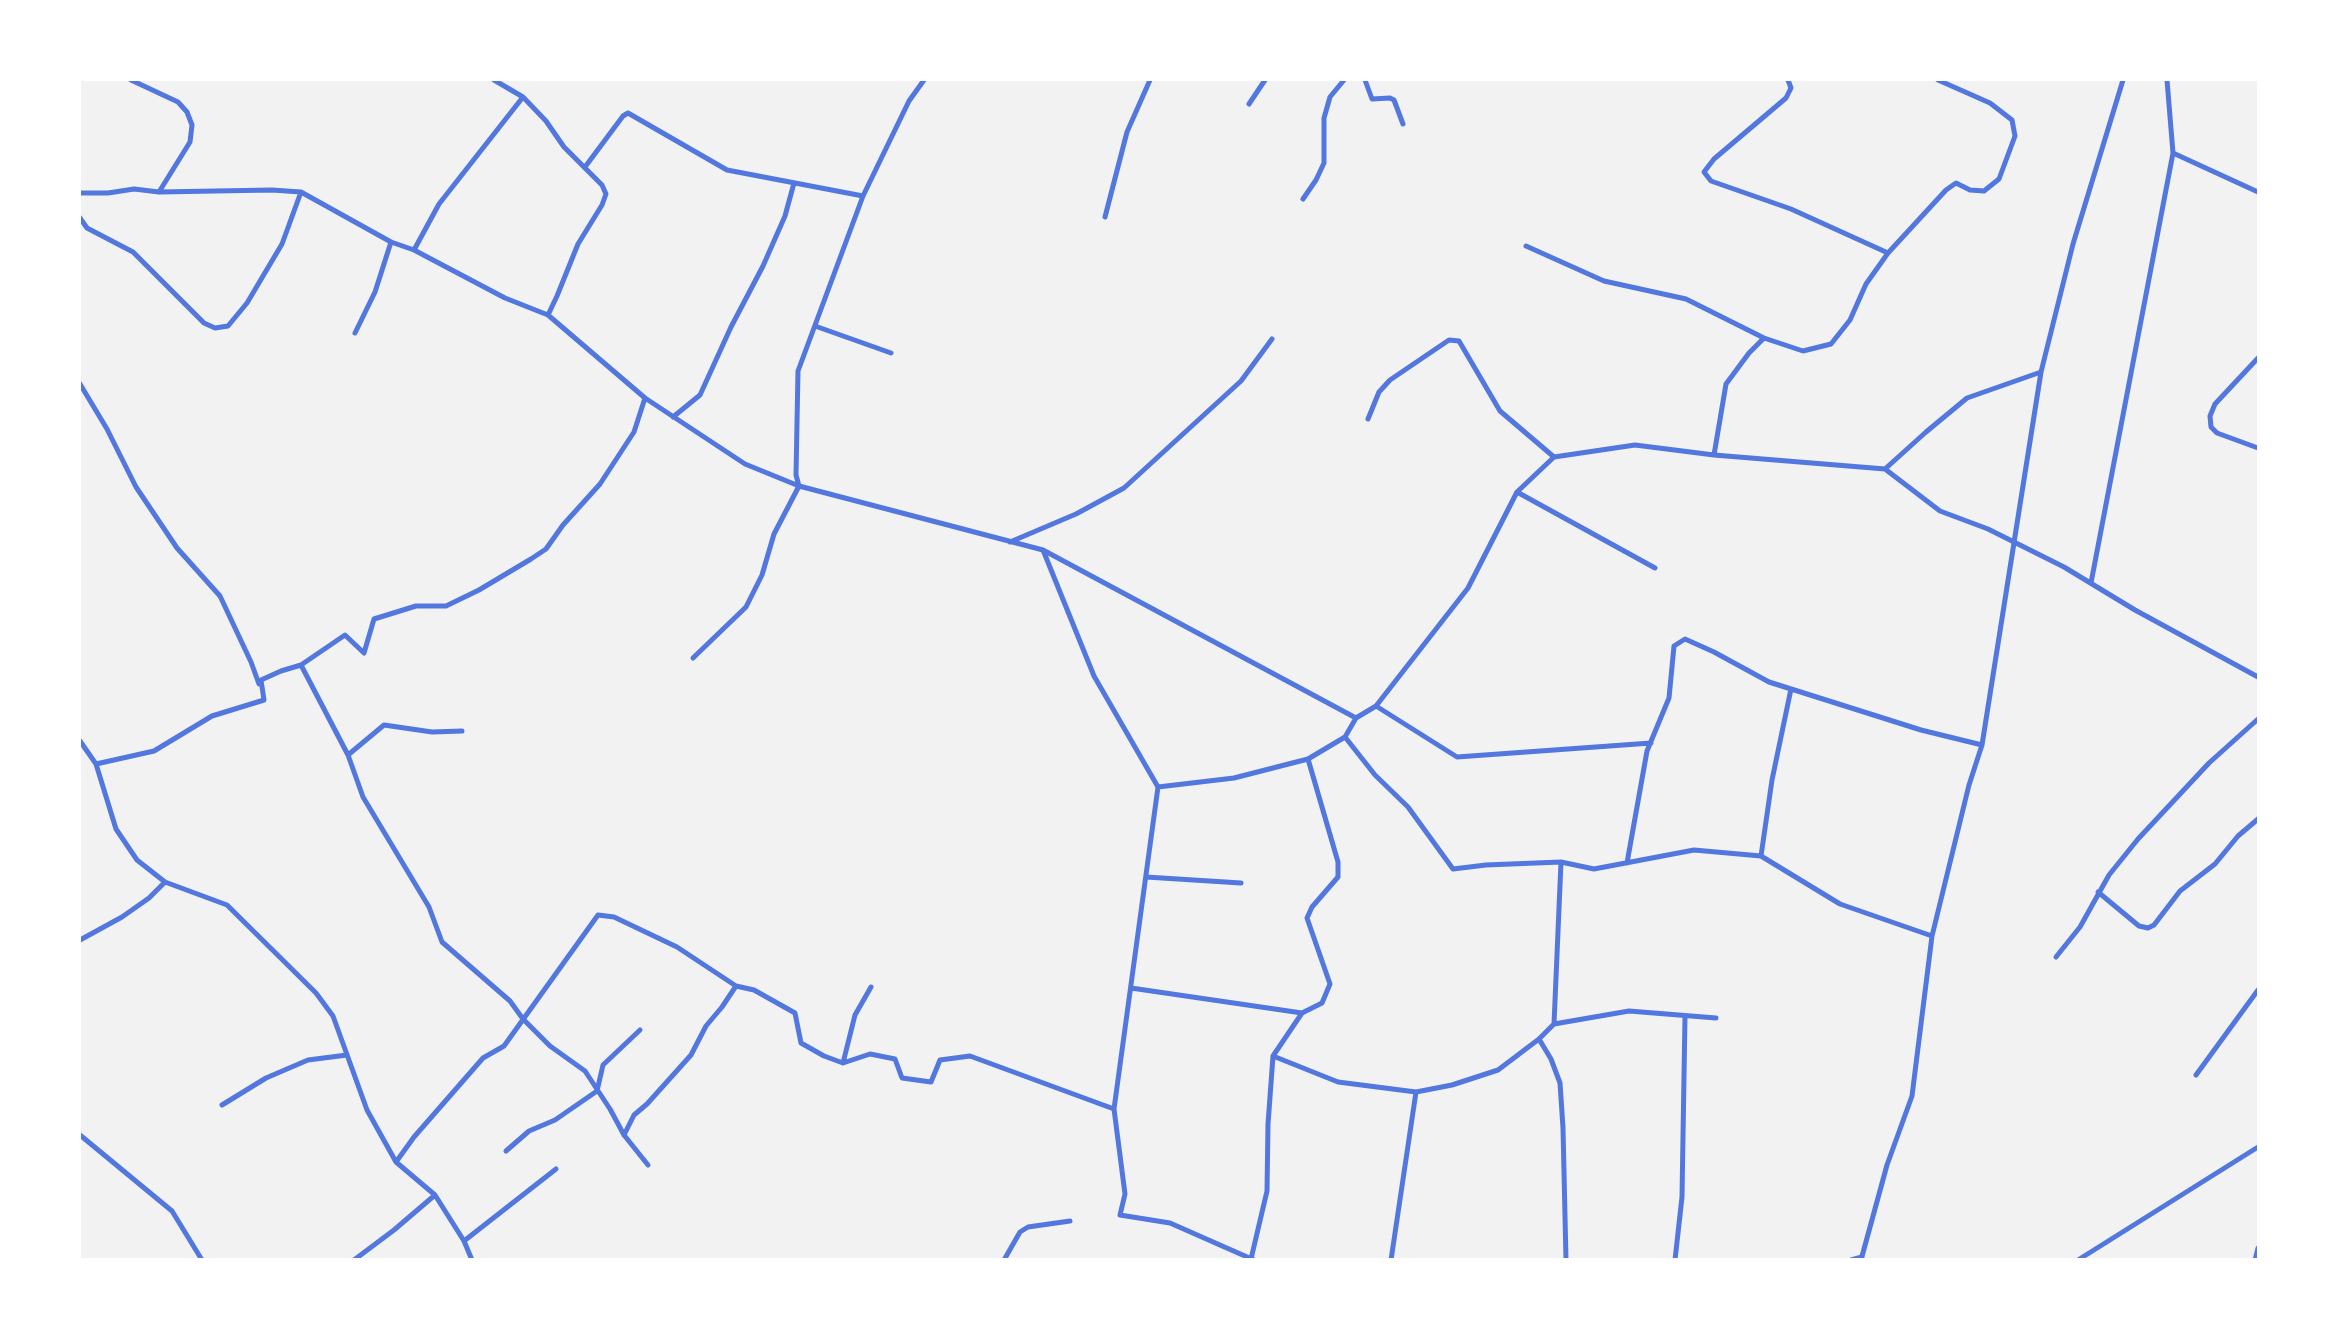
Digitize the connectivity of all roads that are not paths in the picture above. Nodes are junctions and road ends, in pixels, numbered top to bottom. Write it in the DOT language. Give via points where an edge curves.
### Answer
graph roads {
  1 [pos="131,80"];
  2 [pos="494,80"];
  3 [pos="924,80"];
  4 [pos="1150,80"];
  5 [pos="1265,80"];
  6 [pos="1344,80"];
  7 [pos="1365,80"];
  8 [pos="1788,80"];
  9 [pos="1938,80"];
  10 [pos="2123,80"];
  11 [pos="2167,80"];
  12 [pos="523,97"];
  13 [pos="1249,104"];
  14 [pos="1403,124"];
  15 [pos="2173,153"];
  16 [pos="585,167"];
  17 [pos="794,183"];
  18 [pos="159,192"];
  19 [pos="301,192"];
  20 [pos="2259,192"];
  21 [pos="80,194"];
  22 [pos="863,196"];
  23 [pos="1303,199"];
  24 [pos="1105,217"];
  25 [pos="80,218"];
  26 [pos="391,242"];
  27 [pos="1526,246"];
  28 [pos="414,250"];
  29 [pos="1888,253"];
  30 [pos="548,315"];
  31 [pos="814,326"];
  32 [pos="356,333"];
  33 [pos="1764,338"];
  34 [pos="1272,339"];
  35 [pos="891,353"];
  36 [pos="2259,358"];
  37 [pos="2041,372"];
  38 [pos="80,384"];
  39 [pos="645,398"];
  40 [pos="673,417"];
  41 [pos="1368,419"];
  42 [pos="2259,448"];
  43 [pos="1714,455"];
  44 [pos="1554,457"];
  45 [pos="1886,469"];
  46 [pos="799,486"];
  47 [pos="1517,492"];
  48 [pos="1010,542"];
  49 [pos="2014,543"];
  50 [pos="1042,550"];
  51 [pos="1655,568"];
  52 [pos="2091,583"];
  53 [pos="693,658"];
  54 [pos="301,665"];
  55 [pos="2259,676"];
  56 [pos="1791,689"];
  57 [pos="264,700"];
  58 [pos="1376,706"];
  59 [pos="1356,718"];
  60 [pos="2259,719"];
  61 [pos="462,731"];
  62 [pos="1345,737"];
  63 [pos="80,741"];
  64 [pos="1651,743"];
  65 [pos="1982,745"];
  66 [pos="348,755"];
  67 [pos="1308,759"];
  68 [pos="96,764"];
  69 [pos="1158,787"];
  70 [pos="2259,819"];
  71 [pos="1761,856"];
  72 [pos="1561,862"];
  73 [pos="1627,863"];
  74 [pos="1146,877"];
  75 [pos="165,882"];
  76 [pos="1241,883"];
  77 [pos="2098,892"];
  78 [pos="1932,936"];
  79 [pos="80,940"];
  80 [pos="2056,957"];
  81 [pos="736,986"];
  82 [pos="871,987"];
  83 [pos="1131,988"];
  84 [pos="2259,990"];
  85 [pos="1302,1013"];
  86 [pos="1685,1016"];
  87 [pos="1716,1018"];
  88 [pos="523,1019"];
  89 [pos="1554,1024"];
  90 [pos="640,1030"];
  91 [pos="1539,1039"];
  92 [pos="347,1054"];
  93 [pos="1273,1056"];
  94 [pos="843,1063"];
  95 [pos="2196,1075"];
  96 [pos="597,1091"];
  97 [pos="1416,1092"];
  98 [pos="222,1105"];
  99 [pos="1114,1108"];
  100 [pos="80,1135"];
  101 [pos="624,1135"];
  102 [pos="2259,1147"];
  103 [pos="506,1151"];
  104 [pos="396,1162"];
  105 [pos="648,1165"];
  106 [pos="556,1169"];
  107 [pos="435,1195"];
  108 [pos="1070,1221"];
  109 [pos="465,1241"];
  110 [pos="2259,1248"];
  111 [pos="357,1258"];
  112 [pos="1861,1258"];
  113 [pos="1253,1259"];
  114 [pos="202,1260"];
  115 [pos="472,1260"];
  116 [pos="1004,1260"];
  117 [pos="1391,1260"];
  118 [pos="1566,1260"];
  119 [pos="1676,1260"];
  120 [pos="1851,1260"];
  121 [pos="2078,1260"];
  122 [pos="2255,1260"];
  1 -- 18 [label="street" via="178,102 192,125 190,142"];
  2 -- 12 [label="street"];
  3 -- 22 [label="street" via="909,101"];
  4 -- 24 [label="street" via="1127,132"];
  5 -- 13 [label="street"];
  6 -- 23 [label="street" via="1330,97 1324,118 1324,163"];
  7 -- 14 [label="street" via="1372,99 1394,100"];
  8 -- 29 [label="street" via="1791,88 1786,98 1704,172 1711,181 1791,209"];
  9 -- 29 [label="street" via="1990,103 2012,120 2015,136 1999,179 1984,192 1956,183"];
  10 -- 37 [label="street" via="2073,244"];
  11 -- 15 [label="street"];
  12 -- 16 [label="street"];
  12 -- 28 [label="street" via="439,204"];
  15 -- 20 [label="street"];
  15 -- 52 [label="street"];
  16 -- 17 [label="street" via="628,113 727,170"];
  16 -- 30 [label="street" via="606,194 578,244"];
  17 -- 22 [label="street"];
  17 -- 40 [label="street" via="768,256 700,395"];
  18 -- 19 [label="street"];
  18 -- 21 [label="street" via="134,189"];
  19 -- 25 [label="street" via="282,244 247,303 228,326 215,328 204,323 133,252 87,228"];
  19 -- 26 [label="street"];
  22 -- 31 [label="street"];
  26 -- 28 [label="street"];
  26 -- 32 [label="street" via="375,292"];
  27 -- 33 [label="street" via="1604,281 1686,300"];
  28 -- 30 [label="street" via="505,298"];
  29 -- 33 [label="street" via="1866,284 1851,320 1831,344 1803,351"];
  30 -- 39 [label="street"];
  31 -- 35 [label="street"];
  31 -- 46 [label="street" via="798,371"];
  33 -- 43 [label="street" via="1726,384"];
  34 -- 48 [label="street" via="1241,381 1124,488"];
  36 -- 42 [label="street" via="2215,404 2210,416 2211,427 2217,433"];
  37 -- 45 [label="street" via="1967,398"];
  37 -- 49 [label="street"];
  38 -- 57 [label="street" via="136,487 177,548 220,596"];
  39 -- 40 [label="street"];
  39 -- 54 [label="street" via="634,432 600,484 546,549 446,606 416,606 374,619 364,653 345,635"];
  40 -- 46 [label="street" via="745,464"];
  41 -- 44 [label="street" via="1379,392 1390,380 1449,340 1459,341 1500,411"];
  43 -- 44 [label="street" via="1635,445"];
  43 -- 45 [label="street"];
  44 -- 47 [label="street"];
  45 -- 49 [label="street" via="1940,511"];
  46 -- 48 [label="street"];
  46 -- 53 [label="street" via="774,534 762,575 746,607"];
  47 -- 51 [label="street"];
  47 -- 58 [label="street" via="1468,588"];
  48 -- 50 [label="street"];
  49 -- 52 [label="street"];
  49 -- 65 [label="street"];
  50 -- 59 [label="street"];
  50 -- 69 [label="street" via="1094,676"];
  52 -- 55 [label="street"];
  54 -- 57 [label="street" via="261,680"];
  54 -- 66 [label="street"];
  56 -- 64 [label="street" via="1769,682 1685,639 1674,646 1669,698"];
  56 -- 65 [label="street"];
  56 -- 71 [label="street"];
  57 -- 68 [label="street" via="212,716 154,751"];
  58 -- 59 [label="street"];
  58 -- 64 [label="street" via="1457,757"];
  59 -- 62 [label="street"];
  60 -- 77 [label="street" via="2209,763 2138,839"];
  61 -- 66 [label="street" via="432,732 384,725"];
  62 -- 67 [label="street"];
  62 -- 72 [label="street" via="1375,775 1408,807 1454,869"];
  63 -- 68 [label="street"];
  64 -- 73 [label="street"];
  65 -- 78 [label="street"];
  66 -- 88 [label="street" via="363,797 429,908 442,942 510,1001"];
  67 -- 69 [label="street" via="1234,778"];
  67 -- 85 [label="street" via="1338,862 1338,877 1307,918 1330,984 1322,1003"];
  68 -- 75 [label="street" via="116,830 138,860"];
  69 -- 74 [label="street"];
  70 -- 77 [label="street" via="2238,836 2215,864 2180,891 2148,928 2139,926"];
  71 -- 73 [label="street" via="1694,850"];
  71 -- 78 [label="street" via="1840,904"];
  72 -- 73 [label="street" via="1594,869"];
  72 -- 89 [label="street"];
  74 -- 76 [label="street"];
  74 -- 83 [label="street"];
  75 -- 79 [label="street" via="122,917"];
  75 -- 92 [label="street" via="227,905 316,993 333,1016"];
  77 -- 80 [label="street" via="2080,927"];
  78 -- 112 [label="street" via="1912,1096 1887,1164"];
  81 -- 88 [label="street" via="677,947 614,917 598,915"];
  81 -- 94 [label="street" via="754,990 795,1013 801,1042"];
  81 -- 101 [label="street" via="706,1026 691,1055 634,1115"];
  82 -- 94 [label="street" via="855,1015"];
  83 -- 85 [label="street"];
  83 -- 99 [label="street"];
  84 -- 95 [label="street"];
  85 -- 93 [label="street"];
  86 -- 87 [label="street"];
  86 -- 89 [label="street" via="1629,1011"];
  86 -- 119 [label="street" via="1685,1140"];
  88 -- 96 [label="street" via="550,1046 585,1071"];
  88 -- 104 [label="street" via="504,1046 483,1058"];
  89 -- 91 [label="street"];
  90 -- 96 [label="street" via="603,1065"];
  91 -- 97 [label="street" via="1498,1070"];
  91 -- 118 [label="street" via="1560,1083"];
  92 -- 98 [label="street" via="308,1060 266,1078"];
  92 -- 104 [label="street" via="367,1110"];
  93 -- 97 [label="street" via="1338,1082"];
  93 -- 113 [label="street" via="1267,1191"];
  94 -- 99 [label="street" via="870,1054 896,1059 902,1078 931,1082 940,1060 970,1056"];
  96 -- 101 [label="street"];
  96 -- 103 [label="street" via="529,1131"];
  97 -- 117 [label="street"];
  99 -- 113 [label="street" via="1125,1194 1120,1215 1170,1223"];
  100 -- 114 [label="street" via="172,1211"];
  101 -- 105 [label="street"];
  102 -- 121 [label="street"];
  104 -- 107 [label="street"];
  106 -- 109 [label="street"];
  107 -- 109 [label="street"];
  107 -- 111 [label="street"];
  108 -- 116 [label="street" via="1028,1227 1020,1232"];
  109 -- 115 [label="street"];
  110 -- 122 [label="street"];
  112 -- 120 [label="street"];
}
